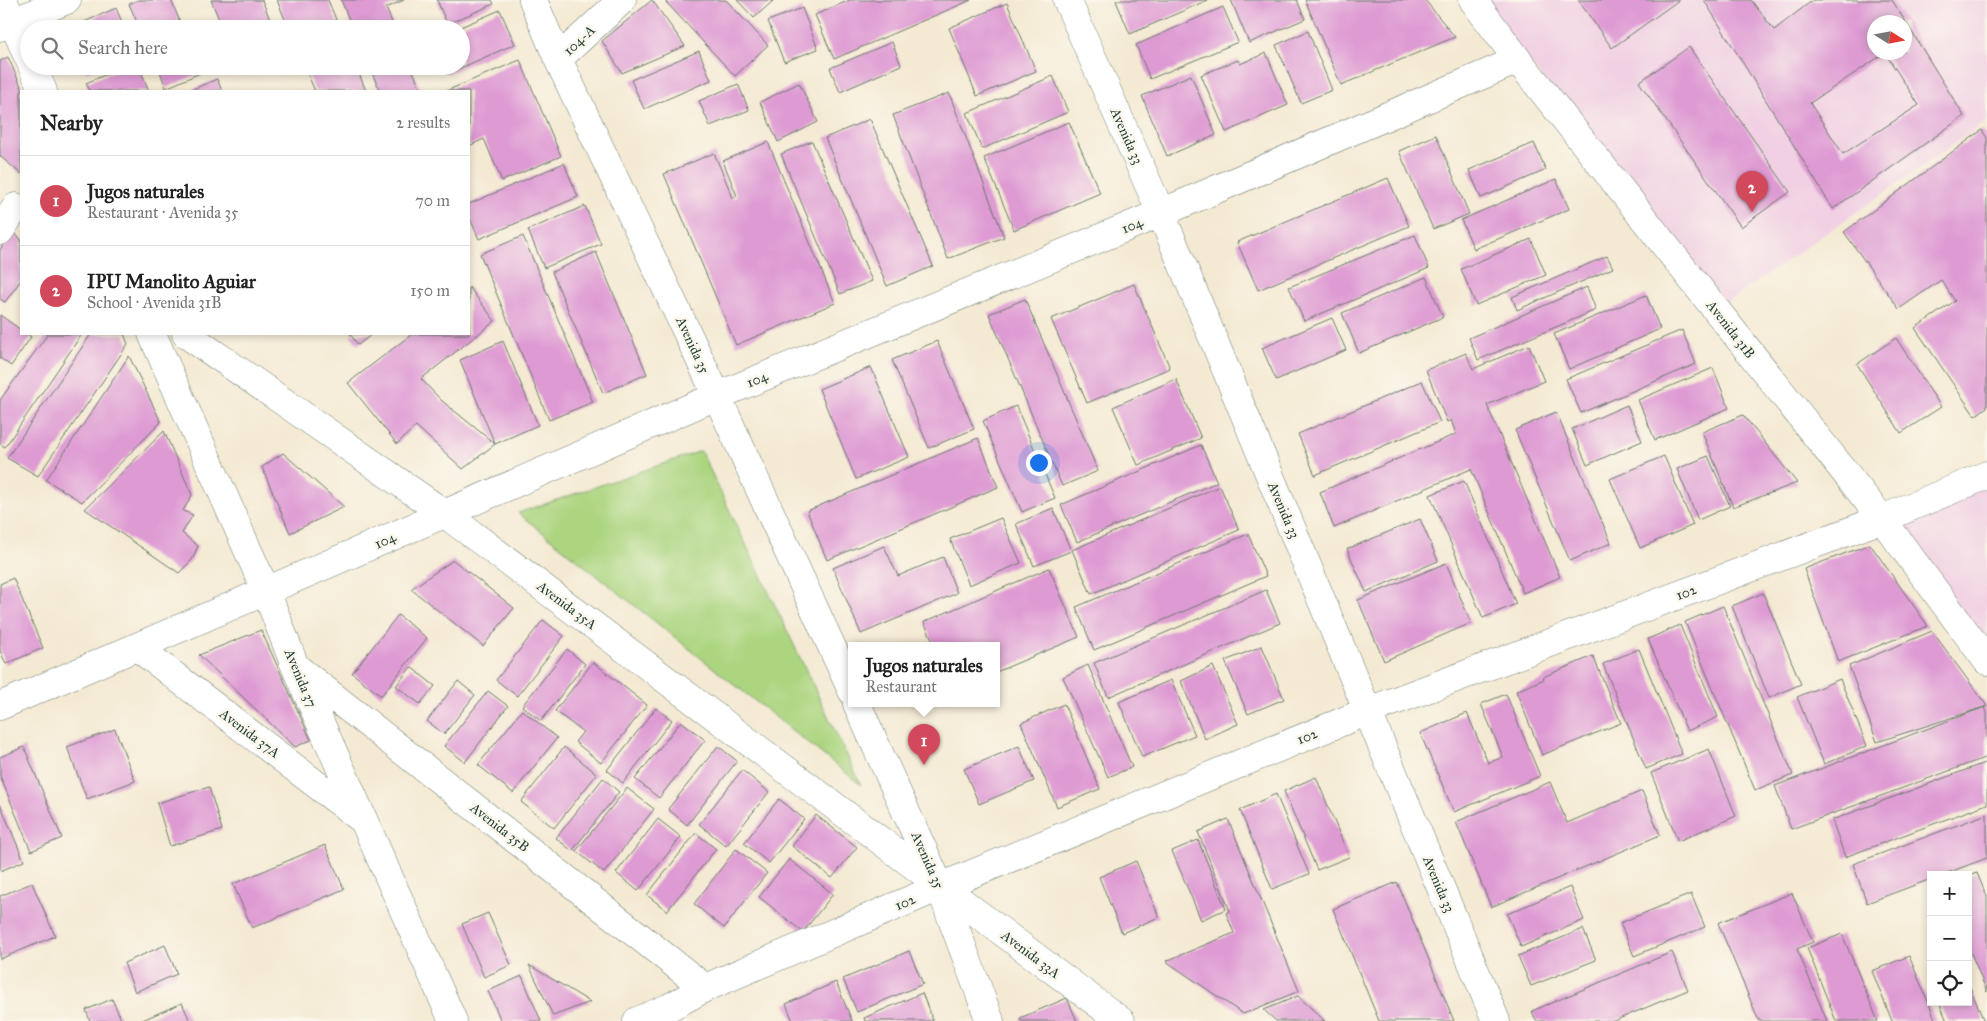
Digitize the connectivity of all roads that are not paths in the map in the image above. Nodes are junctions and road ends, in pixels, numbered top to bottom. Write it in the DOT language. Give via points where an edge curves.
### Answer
graph roads {
  1 [pos="68,0"];
  2 [pos="534,0"];
  3 [pos="622,0"];
  4 [pos="1067,0"];
  5 [pos="1473,0"];
  6 [pos="5,16"];
  7 [pos="20,42"];
  8 [pos="558,59"];
  9 [pos="1518,60"];
  10 [pos="36,75"];
  11 [pos="43,90"];
  12 [pos="12,204"];
  13 [pos="1161,213"];
  14 [pos="0,231"];
  15 [pos="152,335"];
  16 [pos="187,335"];
  17 [pos="717,396"];
  18 [pos="1987,474"];
  19 [pos="445,514"];
  20 [pos="1882,519"];
  21 [pos="266,592"];
  22 [pos="137,647"];
  23 [pos="1987,661"];
  24 [pos="295,666"];
  25 [pos="848,683"];
  26 [pos="0,706"];
  27 [pos="858,707"];
  28 [pos="1368,711"];
  29 [pos="362,819"];
  30 [pos="940,887"];
  31 [pos="705,988"];
  32 [pos="453,1021"];
  33 [pos="637,1021"];
  34 [pos="990,1021"];
  35 [pos="1121,1021"];
  36 [pos="1496,1021"];
  1 -- 6 [label="street"];
  2 -- 8 [label="street, Avenida 35"];
  3 -- 8 [label="street, 104-A"];
  4 -- 13 [label="street, Avenida 33"];
  5 -- 9 [label="street, Avenida 31B"];
  6 -- 7 [label="street"];
  8 -- 17 [label="street, Avenida 35"];
  9 -- 13 [label="street, 104"];
  9 -- 20 [label="street, Avenida 31B"];
  10 -- 11 [label="street"];
  12 -- 14 [label="street"];
  13 -- 17 [label="street, 104"];
  13 -- 28 [label="street, Avenida 33"];
  15 -- 21 [label="street, Avenida 37"];
  16 -- 19 [label="street, Avenida 35A"];
  17 -- 19 [label="street, 104"];
  17 -- 25 [label="street, Avenida 35"];
  18 -- 20 [label="street, 102"];
  19 -- 21 [label="street, 104"];
  19 -- 30 [label="street, Avenida 35A"];
  20 -- 23 [label="street, Avenida 31B"];
  20 -- 28 [label="street, 102"];
  21 -- 22 [label="street, 104"];
  21 -- 24 [label="street, Avenida 37"];
  22 -- 26 [label="street, 104"];
  22 -- 29 [label="street, Avenida 37A"];
  24 -- 29 [label="street, Avenida 37"];
  24 -- 31 [label="street, Avenida 35B"];
  27 -- 30 [label="street, Avenida 35"];
  28 -- 30 [label="street, 102"];
  28 -- 36 [label="street, Avenida 33"];
  29 -- 32 [label="street, Avenida 37"];
  30 -- 31 [label="street, 102"];
  30 -- 34 [label="street, Avenida 35"];
  30 -- 35 [label="street, Avenida 33A"];
  31 -- 33 [label="street, 102"];
}
